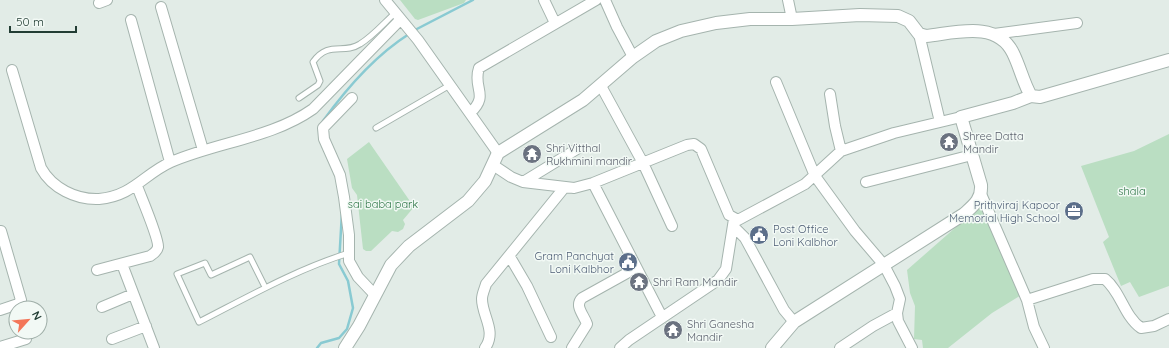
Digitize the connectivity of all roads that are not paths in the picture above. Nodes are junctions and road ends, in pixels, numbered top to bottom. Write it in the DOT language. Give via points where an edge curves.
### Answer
graph roads {
  1 [pos="385,0"];
  2 [pos="544,0"];
  3 [pos="596,0"];
  4 [pos="604,0"];
  5 [pos="788,0"];
  6 [pos="161,7"];
  7 [pos="792,19"];
  8 [pos="131,20"];
  9 [pos="400,20"];
  10 [pos="555,23"];
  11 [pos="1077,23"];
  12 [pos="919,34"];
  13 [pos="994,34"];
  14 [pos="633,57"];
  15 [pos="1169,60"];
  16 [pos="12,70"];
  17 [pos="776,82"];
  18 [pos="450,86"];
  19 [pos="601,86"];
  20 [pos="830,94"];
  21 [pos="1031,96"];
  22 [pos="299,98"];
  23 [pos="352,98"];
  24 [pos="470,113"];
  25 [pos="961,117"];
  26 [pos="940,122"];
  27 [pos="376,128"];
  28 [pos="577,149"];
  29 [pos="203,150"];
  30 [pos="841,151"];
  31 [pos="498,153"];
  32 [pos="972,155"];
  33 [pos="170,162"];
  34 [pos="642,163"];
  35 [pos="493,165"];
  36 [pos="815,176"];
  37 [pos="523,182"];
  38 [pos="866,182"];
  39 [pos="592,183"];
  40 [pos="137,186"];
  41 [pos="564,188"];
  42 [pos="981,194"];
  43 [pos="733,223"];
  44 [pos="672,226"];
  45 [pos="1,232"];
  46 [pos="347,254"];
  47 [pos="510,257"];
  48 [pos="122,264"];
  49 [pos="884,265"];
  50 [pos="636,268"];
  51 [pos="97,270"];
  52 [pos="265,288"];
  53 [pos="133,294"];
  54 [pos="375,295"];
  55 [pos="1027,300"];
  56 [pos="102,307"];
  57 [pos="0,310"];
  58 [pos="897,314"];
  59 [pos="662,317"];
  60 [pos="1169,319"];
  61 [pos="794,322"];
  62 [pos="146,326"];
  63 [pos="551,337"];
  64 [pos="112,339"];
  65 [pos="23,340"];
  66 [pos="0,348"];
  67 [pos="154,348"];
  68 [pos="345,348"];
  69 [pos="485,348"];
  70 [pos="572,348"];
  71 [pos="620,348"];
  72 [pos="772,348"];
  73 [pos="840,348"];
  74 [pos="912,348"];
  75 [pos="1044,348"];
  1 -- 9 [label="street"];
  2 -- 10 [label="street"];
  3 -- 10 [label="street"];
  4 -- 14 [label="street"];
  5 -- 7 [label="street"];
  6 -- 29 [label="street"];
  7 -- 12 [label="street" via="860,15 898,16 909,21"];
  7 -- 14 [label="street" via="750,19 681,31 656,41"];
  8 -- 33 [label="street"];
  9 -- 18 [label="street" via="418,40"];
  9 -- 22 [label="lane" via="361,44 349,49 332,48 316,58 313,62 320,81"];
  9 -- 29 [label="street" via="313,109 299,120"];
  10 -- 24 [label="street" via="479,68 476,75 481,96"];
  11 -- 13 [label="street"];
  12 -- 13 [label="street" via="926,36 977,31"];
  12 -- 26 [label="street"];
  13 -- 21 [label="street" via="1004,40 1013,52"];
  14 -- 19 [label="street"];
  15 -- 21 [label="street" via="1054,94"];
  16 -- 40 [label="street" via="41,168 49,180 64,191 83,198 100,199"];
  17 -- 36 [label="street"];
  18 -- 24 [label="street"];
  18 -- 27 [label="lane"];
  19 -- 31 [label="street"];
  19 -- 34 [label="street"];
  20 -- 30 [label="street"];
  21 -- 25 [label="street"];
  23 -- 46 [label="street" via="323,128 324,139 340,176 349,235"];
  24 -- 31 [label="street"];
  25 -- 26 [label="street"];
  25 -- 32 [label="street"];
  26 -- 30 [label="street"];
  28 -- 37 [label="street"];
  29 -- 33 [label="street"];
  30 -- 36 [label="street"];
  31 -- 35 [label="street"];
  32 -- 38 [label="street"];
  32 -- 42 [label="street" via="981,185"];
  33 -- 40 [label="street"];
  34 -- 39 [label="street"];
  34 -- 43 [label="street" via="694,144 700,149"];
  34 -- 44 [label="street"];
  35 -- 37 [label="street"];
  35 -- 54 [label="street" via="485,181 468,201 400,254"];
  36 -- 43 [label="street"];
  36 -- 49 [label="street" via="855,231"];
  37 -- 41 [label="street"];
  39 -- 41 [label="street"];
  39 -- 50 [label="street"];
  40 -- 48 [label="street" via="158,246 156,252 150,256"];
  41 -- 47 [label="street"];
  42 -- 49 [label="street" via="976,203 964,214"];
  42 -- 55 [label="street"];
  43 -- 59 [label="street" via="723,274 712,285"];
  43 -- 61 [label="street" via="745,238 784,310"];
  45 -- 57 [label="street" via="21,295 18,304"];
  46 -- 52 [label="lane"];
  46 -- 54 [label="street" via="358,277"];
  47 -- 63 [label="street"];
  47 -- 69 [label="street" via="486,284 483,292 482,300 490,332"];
  48 -- 51 [label="street"];
  48 -- 53 [label="street"];
  49 -- 58 [label="street" via="900,299"];
  49 -- 61 [label="street"];
  50 -- 59 [label="street"];
  50 -- 70 [label="street" via="579,301 578,305 587,324"];
  52 -- 52 [label="lane" via="199,322 177,274 205,263 211,275 250,257"];
  53 -- 56 [label="street"];
  53 -- 62 [label="street"];
  54 -- 68 [label="street"];
  55 -- 60 [label="street" via="1093,279 1105,279 1112,285 1135,324 1141,328 1154,326"];
  55 -- 75 [label="street" via="1034,327"];
  58 -- 73 [label="street"];
  58 -- 74 [label="street"];
  59 -- 71 [label="street"];
  61 -- 72 [label="street"];
  62 -- 64 [label="street"];
  62 -- 67 [label="street"];
  65 -- 66 [label="street"];
}
